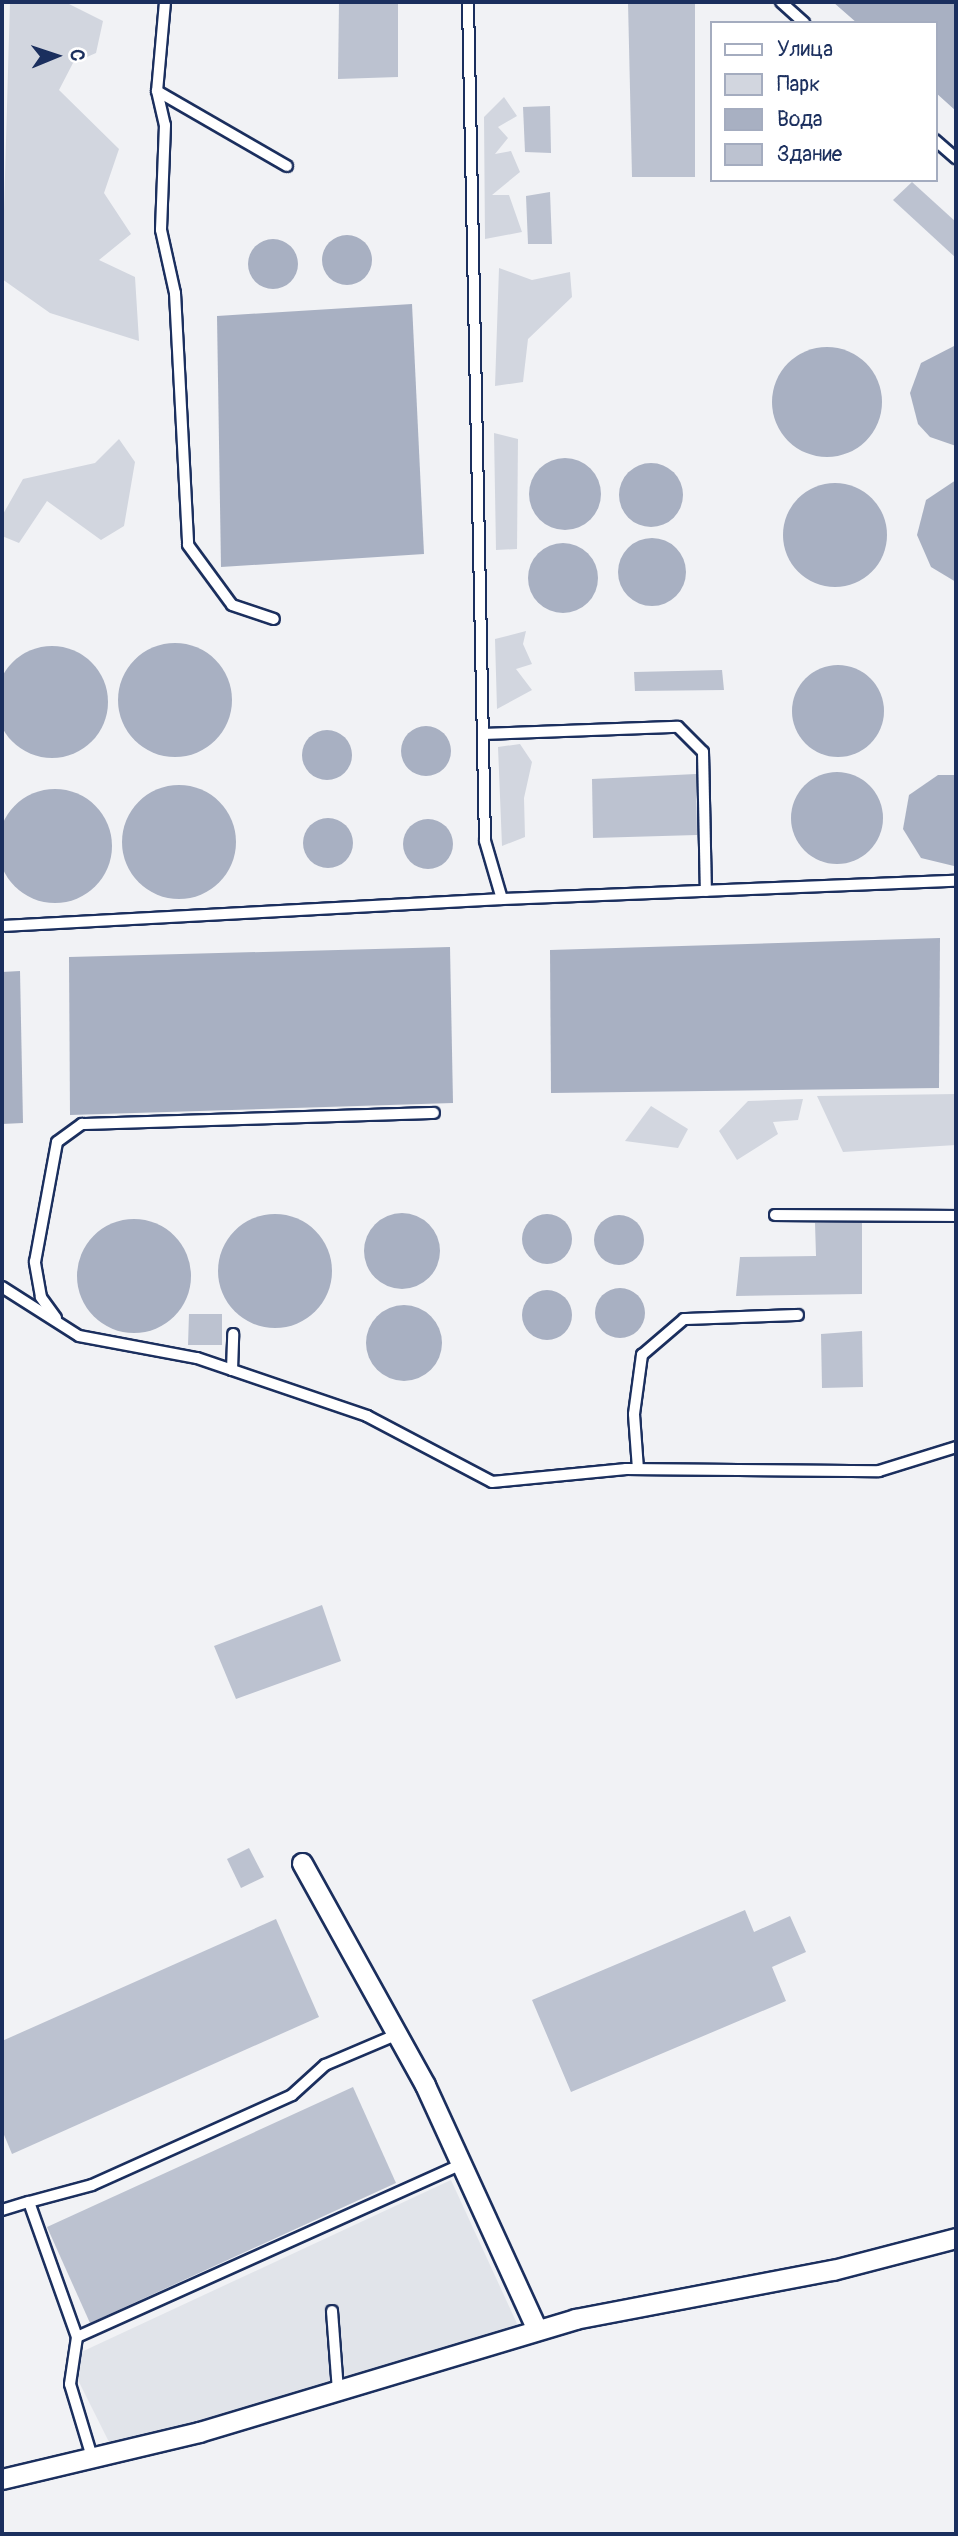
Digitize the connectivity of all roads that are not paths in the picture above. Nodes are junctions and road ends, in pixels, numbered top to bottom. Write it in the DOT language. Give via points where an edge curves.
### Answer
graph roads {
  1 [pos="165,2"];
  2 [pos="468,2"];
  3 [pos="781,2"];
  4 [pos="802,21"];
  5 [pos="157,91"];
  6 [pos="937,142"];
  7 [pos="956,158"];
  8 [pos="287,166"];
  9 [pos="274,619"];
  10 [pos="483,734"];
  11 [pos="956,881"];
  12 [pos="706,891"];
  13 [pos="502,899"];
  14 [pos="2,926"];
  15 [pos="434,1113"];
  16 [pos="775,1215"];
  17 [pos="956,1216"];
  18 [pos="2,1287"];
  19 [pos="798,1315"];
  20 [pos="60,1324"];
  21 [pos="233,1334"];
  22 [pos="232,1370"];
  23 [pos="956,1447"];
  24 [pos="638,1469"];
  25 [pos="302,1863"];
  26 [pos="398,2034"];
  27 [pos="459,2165"];
  28 [pos="29,2202"];
  29 [pos="2,2210"];
  30 [pos="956,2238"];
  31 [pos="332,2311"];
  32 [pos="537,2330"];
  33 [pos="77,2337"];
  34 [pos="338,2390"];
  35 [pos="92,2457"];
  36 [pos="2,2479"];
  1 -- 5 [label="lane"];
  2 -- 10 [label="lane"];
  3 -- 4 [label="lane"];
  5 -- 8 [label="lane"];
  5 -- 9 [label="lane" via="165,125 161,230 175,293 188,545 232,605"];
  6 -- 7 [label="lane"];
  10 -- 12 [label="lane" via="678,727 703,752"];
  10 -- 13 [label="lane" via="485,841"];
  11 -- 12 [label="lane"];
  12 -- 13 [label="lane"];
  13 -- 14 [label="lane"];
  15 -- 20 [label="lane" via="82,1124 57,1142 35,1262 41,1297"];
  16 -- 17 [label="lane"];
  18 -- 20 [label="lane"];
  19 -- 24 [label="lane" via="684,1318 642,1355 634,1414"];
  20 -- 22 [label="lane" via="79,1336"];
  21 -- 22 [label="lane"];
  22 -- 24 [label="lane" via="368,1416 492,1482"];
  23 -- 24 [label="lane" via="879,1471"];
  25 -- 26 [label="street"];
  26 -- 27 [label="street"];
  26 -- 28 [label="lane" via="325,2065 292,2095 92,2185"];
  27 -- 32 [label="street"];
  27 -- 33 [label="lane"];
  28 -- 29 [label="lane"];
  28 -- 33 [label="lane"];
  30 -- 32 [label="street"];
  31 -- 34 [label="lane"];
  32 -- 34 [label="street"];
  33 -- 35 [label="lane" via="70,2384"];
  34 -- 35 [label="street"];
  35 -- 36 [label="street"];
}
